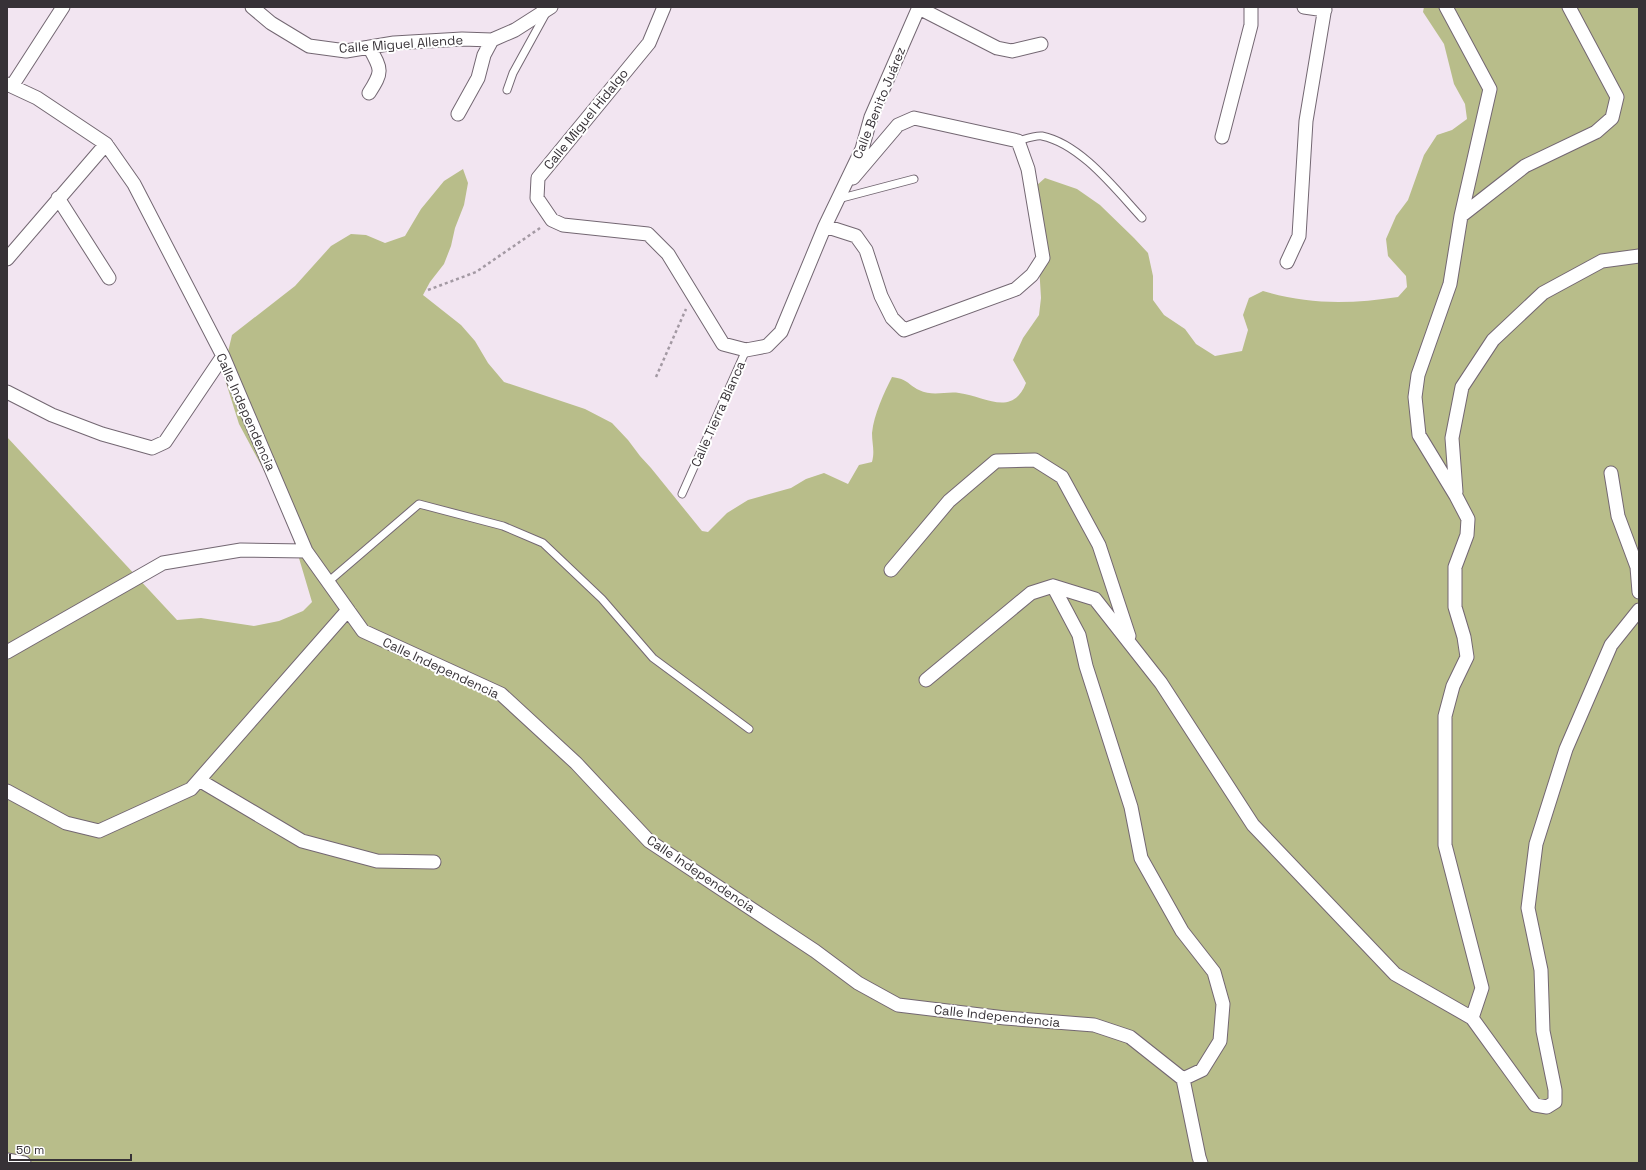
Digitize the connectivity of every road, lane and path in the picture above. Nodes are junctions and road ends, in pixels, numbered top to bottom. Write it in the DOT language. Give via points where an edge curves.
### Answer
graph roads {
  1 [pos="63,7"];
  2 [pos="252,7"];
  3 [pos="664,7"];
  4 [pos="1251,7"];
  5 [pos="1304,7"];
  6 [pos="1446,7"];
  7 [pos="1570,7"];
  8 [pos="550,8"];
  9 [pos="919,8"];
  10 [pos="1325,8"];
  11 [pos="492,40"];
  12 [pos="1041,44"];
  13 [pos="369,47"];
  14 [pos="9,85"];
  15 [pos="507,90"];
  16 [pos="369,94"];
  17 [pos="458,114"];
  18 [pos="1222,137"];
  19 [pos="1018,141"];
  20 [pos="106,144"];
  21 [pos="914,179"];
  22 [pos="839,196"];
  23 [pos="58,198"];
  24 [pos="1461,216"];
  25 [pos="1142,218"];
  26 [pos="552,220"];
  27 [pos="825,226"];
  28 [pos="1639,256"];
  29 [pos="7,259"];
  30 [pos="1287,262"];
  31 [pos="109,278"];
  32 [pos="428,290"];
  33 [pos="693,293"];
  34 [pos="746,350"];
  35 [pos="223,356"];
  36 [pos="656,377"];
  37 [pos="7,392"];
  38 [pos="1611,473"];
  39 [pos="682,494"];
  40 [pos="1456,496"];
  41 [pos="306,552"];
  42 [pos="891,570"];
  43 [pos="328,582"];
  44 [pos="1053,586"];
  45 [pos="1639,592"];
  46 [pos="348,610"];
  47 [pos="1639,610"];
  48 [pos="1132,645"];
  49 [pos="7,652"];
  50 [pos="926,680"];
  51 [pos="749,729"];
  52 [pos="199,780"];
  53 [pos="7,791"];
  54 [pos="434,862"];
  55 [pos="1472,1018"];
  56 [pos="1183,1079"];
  57 [pos="7,1160"];
  58 [pos="24,1163"];
  59 [pos="1201,1163"];
  1 -- 14 [label="street"];
  2 -- 13 [label="street, Calle Miguel Allende" via="271,23 309,46 346,51"];
  3 -- 26 [label="street, Calle Miguel Hidalgo" via="649,42 538,178 537,198"];
  4 -- 18 [label="street" via="1251,25"];
  5 -- 10 [label="street"];
  6 -- 24 [label="street" via="1490,89"];
  7 -- 24 [label="street" via="1617,97 1612,118 1596,132 1526,166"];
  8 -- 11 [label="street" via="515,30"];
  8 -- 15 [label="lane"];
  9 -- 12 [label="street" via="997,48 1012,51"];
  9 -- 22 [label="street, Calle Benito Juárez" via="871,117 862,149"];
  10 -- 30 [label="street" via="1306,121 1299,236"];
  11 -- 13 [label="street, Calle Miguel Allende" via="462,38"];
  11 -- 17 [label="street" via="484,55 478,78"];
  13 -- 16 [label="street" via="378,63 380,76"];
  14 -- 20 [label="street, Calle Independencia" via="37,98"];
  19 -- 22 [label="street" via="914,118 898,125"];
  19 -- 25 [label="lane" via="1041,136 1074,150 1097,170"];
  19 -- 27 [label="street" via="1028,169 1043,258 1032,275 1016,289 904,330 892,318 881,296 866,250 856,236"];
  20 -- 23 [label="street"];
  20 -- 35 [label="street, Calle Independencia" via="134,184"];
  21 -- 22 [label="lane"];
  22 -- 27 [label="street, Calle Tierra Blanca"];
  23 -- 29 [label="street"];
  23 -- 31 [label="street"];
  24 -- 40 [label="street" via="1450,284 1418,375 1415,397 1419,435"];
  26 -- 32 [label="path" via="476,272"];
  26 -- 33 [label="street" via="563,226 648,234 668,254"];
  27 -- 34 [label="street, Calle Tierra Blanca" via="781,332 767,346"];
  28 -- 40 [label="street" via="1602,261 1543,293 1493,340 1462,387 1452,438"];
  33 -- 34 [label="street" via="724,344"];
  33 -- 36 [label="path"];
  34 -- 39 [label="lane, Calle Tierra Blanca"];
  35 -- 37 [label="street" via="165,442 152,448 52,416"];
  35 -- 41 [label="street, Calle Independencia"];
  38 -- 45 [label="street" via="1618,516 1637,567"];
  40 -- 55 [label="street" via="1468,519 1467,535 1454,567 1455,607 1467,657 1453,686 1445,716 1445,845 1482,988"];
  41 -- 43 [label="street, Calle Independencia"];
  41 -- 49 [label="street" via="241,550 162,564"];
  42 -- 48 [label="street" via="949,501 996,461 1035,460 1062,477 1099,546"];
  43 -- 46 [label="street, Calle Independencia"];
  43 -- 51 [label="lane" via="419,504 503,526 543,543 602,599 653,658"];
  44 -- 48 [label="street" via="1095,599"];
  44 -- 50 [label="street" via="1031,593"];
  44 -- 56 [label="street" via="1079,635 1086,666 1131,807 1142,858 1182,931 1214,972 1224,1004 1220,1041 1202,1070"];
  46 -- 52 [label="street"];
  46 -- 56 [label="street, Calle Independencia" via="363,631 500,694 576,763 649,841 815,951 858,983 898,1005 1005,1018 1094,1025 1130,1037"];
  47 -- 55 [label="street" via="1608,651 1566,749 1536,844 1528,908 1541,970 1543,1031 1555,1102 1547,1107 1535,1105"];
  48 -- 55 [label="street" via="1161,682 1253,825 1394,974"];
  52 -- 53 [label="street" via="191,789 99,831 66,823"];
  52 -- 54 [label="street" via="302,841 377,860"];
  56 -- 59 [label="street"];
  57 -- 58 [label="street"];
}
